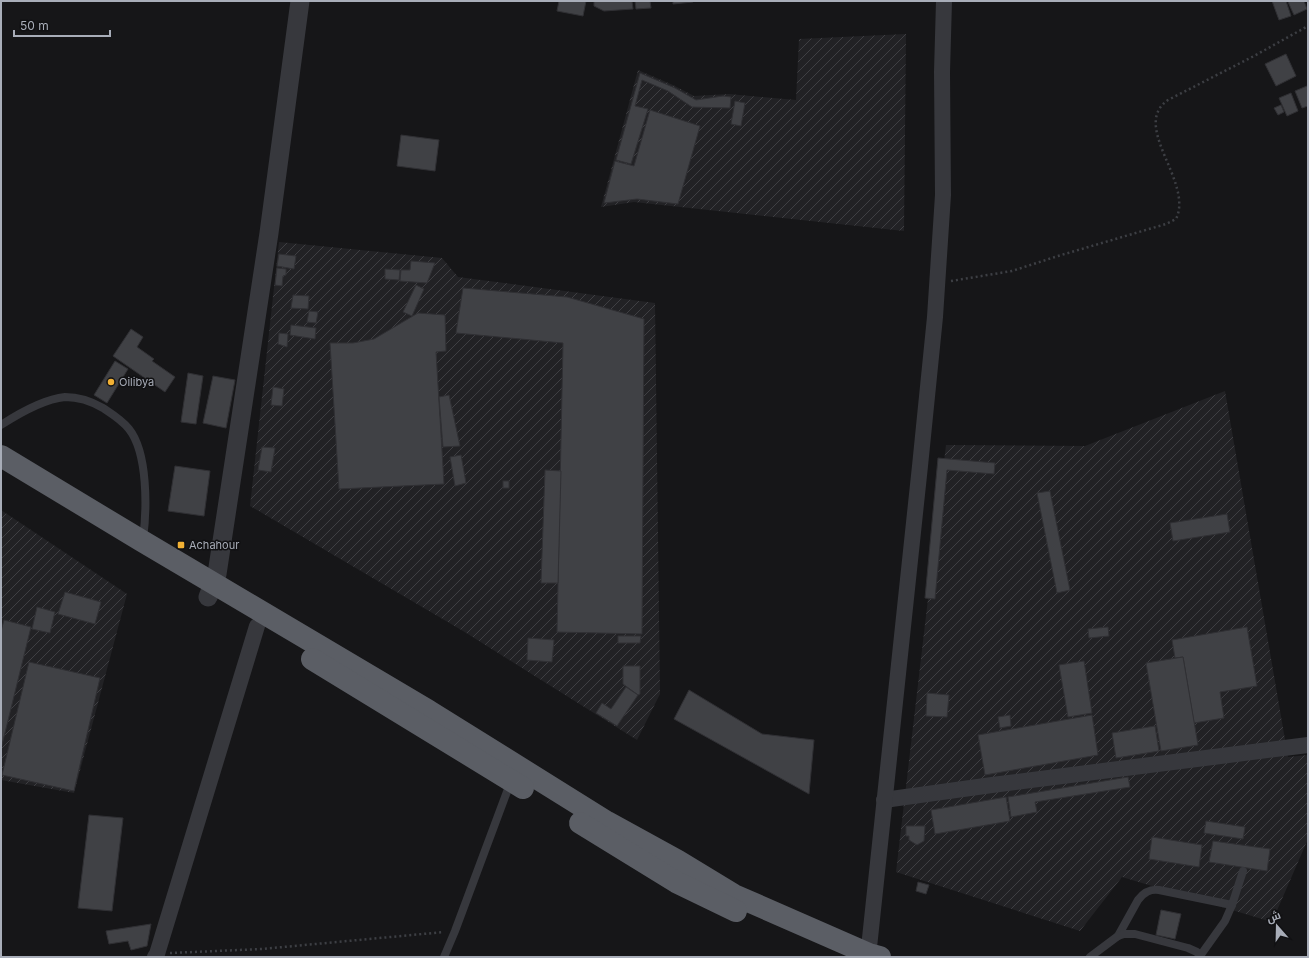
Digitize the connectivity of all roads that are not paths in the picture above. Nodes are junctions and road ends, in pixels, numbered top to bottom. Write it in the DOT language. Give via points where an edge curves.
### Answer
graph roads {
  1 [pos="300,1"];
  2 [pos="944,1"];
  3 [pos="1,425"];
  4 [pos="1,456"];
  5 [pos="1,472"];
  6 [pos="142,541"];
  7 [pos="211,590"];
  8 [pos="257,626"];
  9 [pos="1308,745"];
  10 [pos="511,780"];
  11 [pos="884,800"];
  12 [pos="1243,871"];
  13 [pos="1232,905"];
  14 [pos="1118,936"];
  15 [pos="156,955"];
  16 [pos="872,956"];
  17 [pos="1200,956"];
  18 [pos="444,957"];
  19 [pos="845,957"];
  20 [pos="1090,957"];
  1 -- 7 [label="street" via="269,233 217,574"];
  2 -- 11 [label="street" via="943,195 935,317"];
  3 -- 6 [label="lane" via="43,403 65,397 88,401 115,415 135,438 141,457 145,494"];
  4 -- 6 [label="highway"];
  5 -- 7 [label="highway"];
  6 -- 7 [label="highway"];
  7 -- 8 [label="highway"];
  7 -- 16 [label="highway" via="429,711 607,822 734,895"];
  8 -- 10 [label="highway"];
  8 -- 15 [label="street"];
  9 -- 11 [label="street"];
  10 -- 18 [label="lane"];
  10 -- 19 [label="highway" via="676,882"];
  11 -- 16 [label="street"];
  12 -- 13 [label="lane"];
  13 -- 14 [label="lane" via="1159,890 1147,891 1138,900"];
  13 -- 17 [label="lane" via="1225,921"];
  14 -- 17 [label="lane" via="1135,934 1188,948"];
  14 -- 20 [label="lane"];
}
